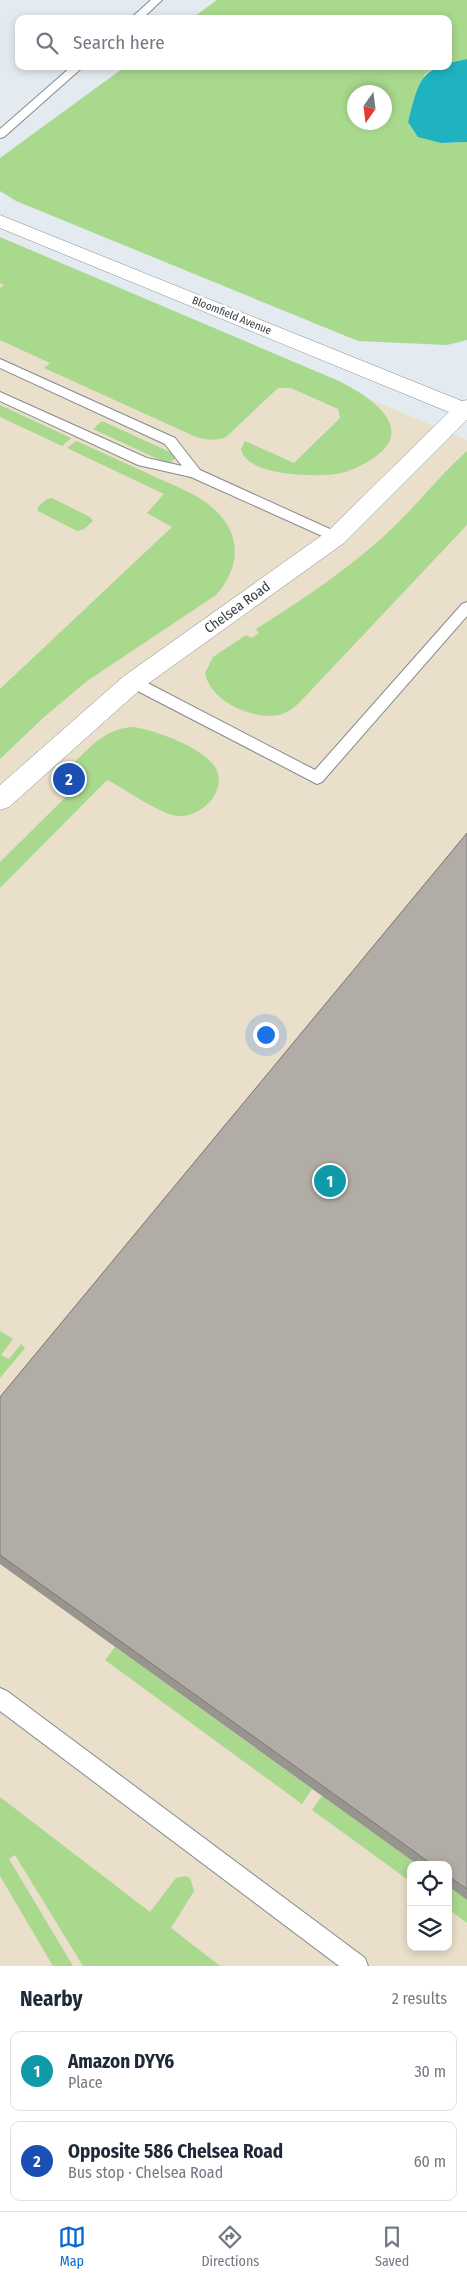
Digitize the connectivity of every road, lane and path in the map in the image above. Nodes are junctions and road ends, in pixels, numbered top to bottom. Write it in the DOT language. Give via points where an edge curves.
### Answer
graph roads {
  1 [pos="157,0"];
  2 [pos="140,15"];
  3 [pos="74,70"];
  4 [pos="0,135"];
  5 [pos="0,221"];
  6 [pos="0,362"];
  7 [pos="0,396"];
  8 [pos="466,408"];
  9 [pos="195,473"];
  10 [pos="336,536"];
  11 [pos="467,607"];
  12 [pos="133,682"];
  13 [pos="0,800"];
  14 [pos="0,1698"];
  15 [pos="358,1966"];
  1 -- 2 [label="lane"];
  3 -- 4 [label="lane"];
  5 -- 8 [label="street, Bloomfield Avenue"];
  6 -- 9 [label="lane" via="170,441"];
  7 -- 9 [label="lane" via="143,462"];
  8 -- 10 [label="street, Chelsea Road"];
  9 -- 10 [label="lane"];
  10 -- 12 [label="street, Chelsea Road"];
  11 -- 12 [label="lane" via="317,778"];
  12 -- 13 [label="street, Chelsea Road"];
  14 -- 15 [label="lane"];
}
